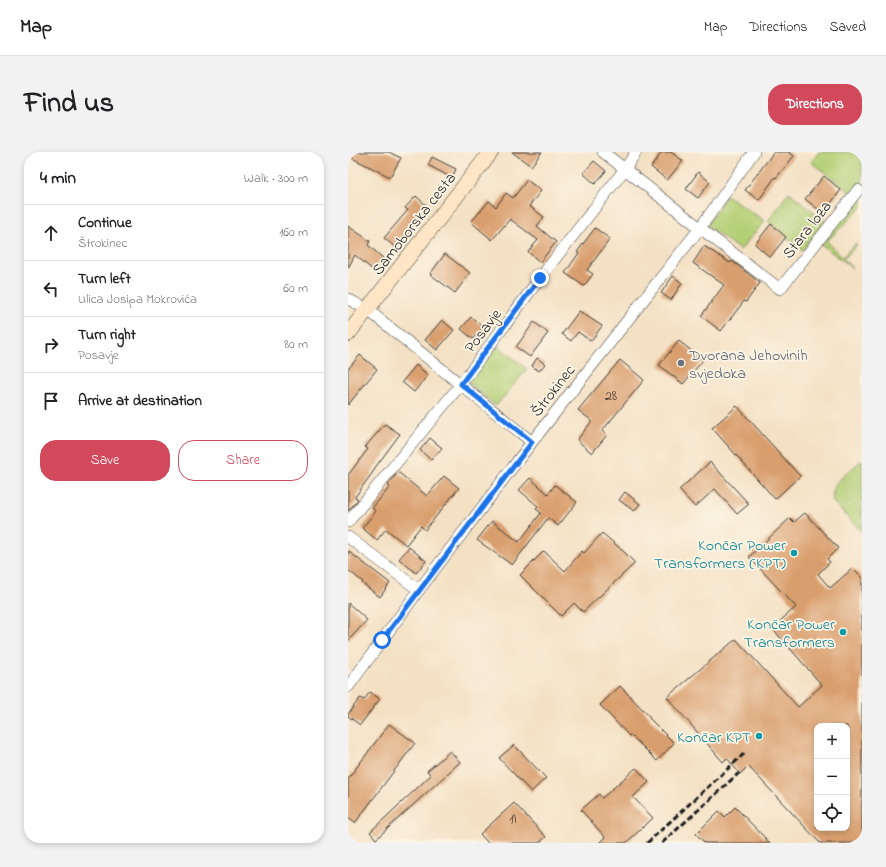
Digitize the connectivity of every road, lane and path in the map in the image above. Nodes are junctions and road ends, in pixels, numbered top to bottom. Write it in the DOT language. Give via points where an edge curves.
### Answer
graph roads {
  1 [pos="491,152"];
  2 [pos="603,152"];
  3 [pos="636,152"];
  4 [pos="754,152"];
  5 [pos="625,169"];
  6 [pos="858,190"];
  7 [pos="700,228"];
  8 [pos="348,299"];
  9 [pos="368,310"];
  10 [pos="348,334"];
  11 [pos="461,384"];
  12 [pos="532,442"];
  13 [pos="348,522"];
  14 [pos="348,537"];
  15 [pos="419,590"];
  16 [pos="348,667"];
  17 [pos="357,675"];
  18 [pos="348,687"];
  1 -- 9 [label="street, Samoborska cesta"];
  2 -- 5 [label="street"];
  3 -- 5 [label="street, Posavje"];
  4 -- 7 [label="street, Štrokinec"];
  5 -- 7 [label="street"];
  5 -- 11 [label="street, Posavje"];
  6 -- 7 [label="street, Stara loza" via="780,288"];
  7 -- 12 [label="street, Štrokinec"];
  8 -- 9 [label="street"];
  9 -- 10 [label="street, Samoborska cesta"];
  9 -- 11 [label="street"];
  11 -- 12 [label="street"];
  11 -- 13 [label="street, Posavje"];
  12 -- 15 [label="street, Štrokinec"];
  14 -- 15 [label="street"];
  15 -- 17 [label="street, Štrokinec"];
  16 -- 17 [label="street"];
  17 -- 18 [label="street, Štrokinec"];
}
